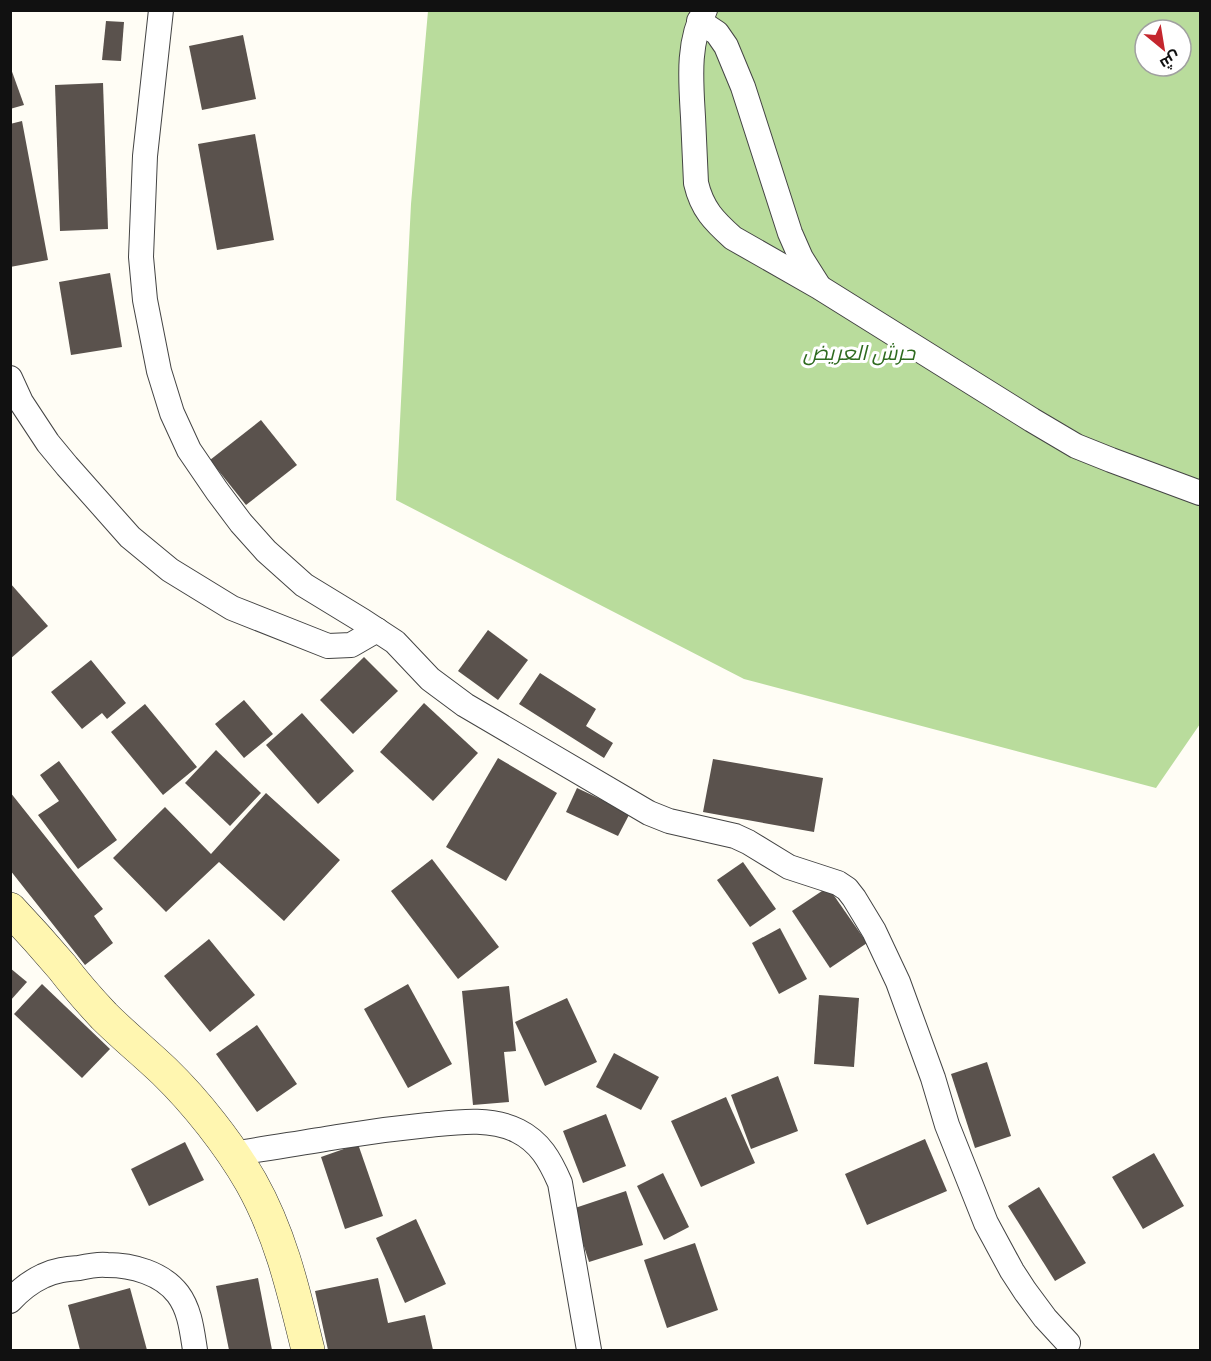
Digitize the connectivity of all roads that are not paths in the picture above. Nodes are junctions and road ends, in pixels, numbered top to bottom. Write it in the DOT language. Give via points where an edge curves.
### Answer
graph roads {
  1 [pos="161,10"];
  2 [pos="702,16"];
  3 [pos="819,287"];
  4 [pos="10,378"];
  5 [pos="1200,493"];
  6 [pos="377,630"];
  7 [pos="10,909"];
  8 [pos="233,1154"];
  9 [pos="10,1301"];
  10 [pos="1072,1348"];
  11 [pos="195,1350"];
  12 [pos="308,1350"];
  13 [pos="589,1350"];
  1 -- 6 [label="street" via="145,156 141,257 152,338 172,413 189,450 266,551 304,585"];
  2 -- 3 [label="street" via="726,46 743,87 789,233"];
  2 -- 3 [label="street" via="691,62 700,199 733,238"];
  3 -- 5 [label="street" via="1076,446"];
  4 -- 6 [label="street" via="21,402 67,466 130,537 170,570 232,608 328,646 351,645"];
  6 -- 10 [label="street" via="465,705 649,813 735,836 789,867 847,889 866,917 898,982 947,1125 986,1223 1025,1292"];
  7 -- 8 [label="street" via="85,996 188,1097"];
  8 -- 12 [label="street" via="251,1182 280,1246"];
  8 -- 13 [label="street" via="457,1122 503,1125 516,1130 544,1152 560,1183"];
  9 -- 11 [label="street" via="31,1283 58,1270 105,1264 137,1269 158,1276 177,1293 192,1325"];
}
